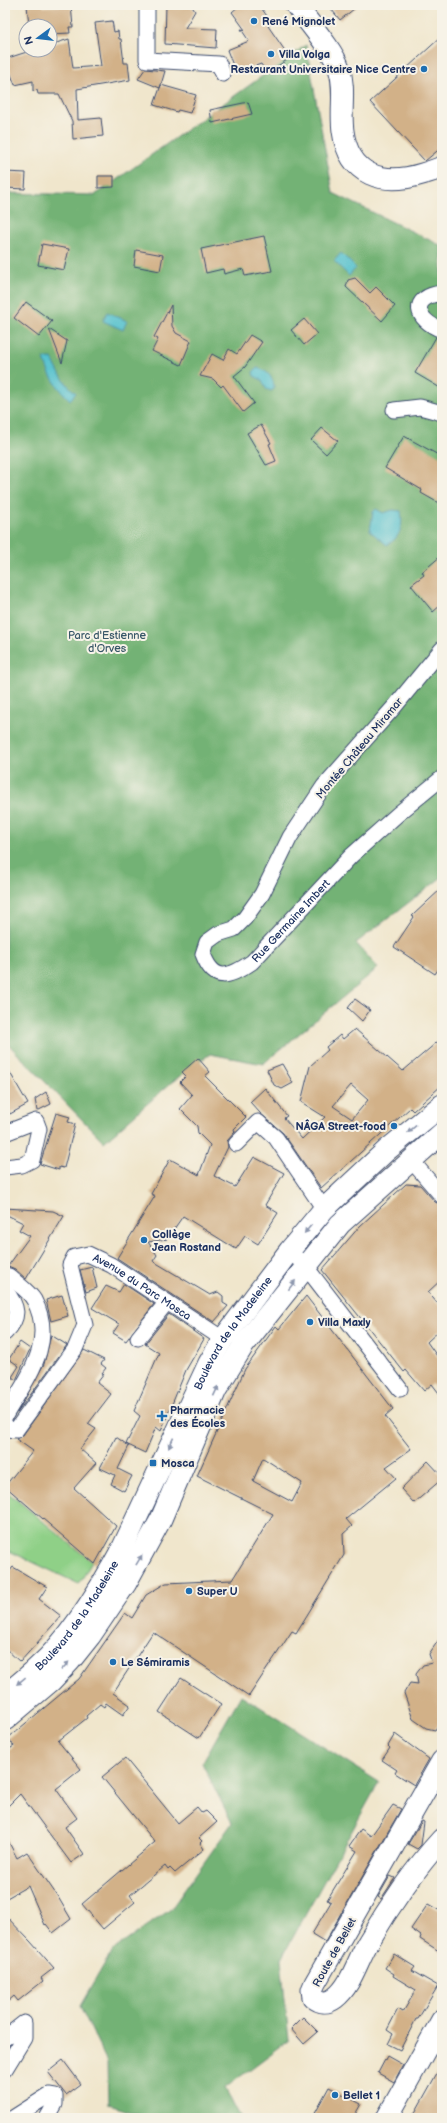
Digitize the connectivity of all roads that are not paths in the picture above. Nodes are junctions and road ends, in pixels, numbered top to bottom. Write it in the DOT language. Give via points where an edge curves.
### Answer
graph roads {
  1 [pos="147,5"];
  2 [pos="296,5"];
  3 [pos="223,74"];
  4 [pos="441,168"];
  5 [pos="442,293"];
  6 [pos="442,330"];
  7 [pos="394,410"];
  8 [pos="442,413"];
  9 [pos="442,649"];
  10 [pos="442,778"];
  11 [pos="262,894"];
  12 [pos="442,1105"];
  13 [pos="5,1133"];
  14 [pos="442,1133"];
  15 [pos="236,1144"];
  16 [pos="411,1160"];
  17 [pos="5,1167"];
  18 [pos="442,1196"];
  19 [pos="324,1209"];
  20 [pos="290,1250"];
  21 [pos="306,1267"];
  22 [pos="5,1275"];
  23 [pos="5,1290"];
  24 [pos="167,1302"];
  25 [pos="5,1333"];
  26 [pos="138,1338"];
  27 [pos="223,1339"];
  28 [pos="400,1389"];
  29 [pos="5,1416"];
  30 [pos="5,1424"];
  31 [pos="5,1695"];
  32 [pos="5,1720"];
  33 [pos="442,1761"];
  34 [pos="442,1840"];
  35 [pos="442,2020"];
  36 [pos="5,2038"];
  37 [pos="5,2069"];
  38 [pos="13,2118"];
  39 [pos="47,2118"];
  40 [pos="387,2118"];
  1 -- 3 [label="street" via="147,60 219,64"];
  2 -- 4 [label="street" via="338,66 344,84 342,131 349,155 364,171 383,179 407,178"];
  5 -- 6 [label="street" via="430,294 422,300 420,309 423,320"];
  7 -- 8 [label="street" via="420,407"];
  9 -- 11 [label="street, Montée Château Miramar" via="324,786 290,837"];
  10 -- 11 [label="street, Rue Germaine Imbert" via="351,856 252,962 236,974 215,974 203,954 207,942 218,934 234,929"];
  12 -- 19 [label="street, Boulevard de la Madeleine, one-way" via="387,1150"];
  13 -- 17 [label="street" via="36,1121 38,1129 32,1160 22,1165"];
  14 -- 16 [label="street, Boulevard de la Madeleine"];
  15 -- 19 [label="street" via="258,1122 276,1138"];
  16 -- 18 [label="street"];
  16 -- 21 [label="street, Boulevard de la Madeleine" via="340,1224"];
  19 -- 20 [label="street, Boulevard de la Madeleine, one-way"];
  20 -- 21 [label="street"];
  20 -- 27 [label="street, Boulevard de la Madeleine"];
  21 -- 28 [label="street"];
  32 -- 21 [label="street, Boulevard de la Madeleine, one-way" via="51,1682 70,1661 126,1583 161,1519 224,1375 243,1346"];
  22 -- 29 [label="street" via="33,1299 44,1331 38,1358"];
  23 -- 25 [label="street" via="14,1302 16,1311 12,1326"];
  24 -- 26 [label="street"];
  24 -- 27 [label="street, Avenue du Parc Mosca"];
  24 -- 30 [label="street, Avenue du Parc Mosca" via="94,1256 88,1254 74,1257 70,1265 85,1325 75,1349 16,1430 7,1429"];
  27 -- 31 [label="street, Boulevard de la Madeleine, one-way" via="209,1363 110,1571 55,1649 39,1667"];
  33 -- 34 [label="street, Route de Bellet" via="315,1983 313,1997 318,2002 335,1998 342,1990 386,1913"];
  35 -- 40 [label="street"];
  36 -- 37 [label="street" via="24,2023 24,2038"];
  38 -- 39 [label="street" via="50,2095 55,2096 56,2104"];
}
